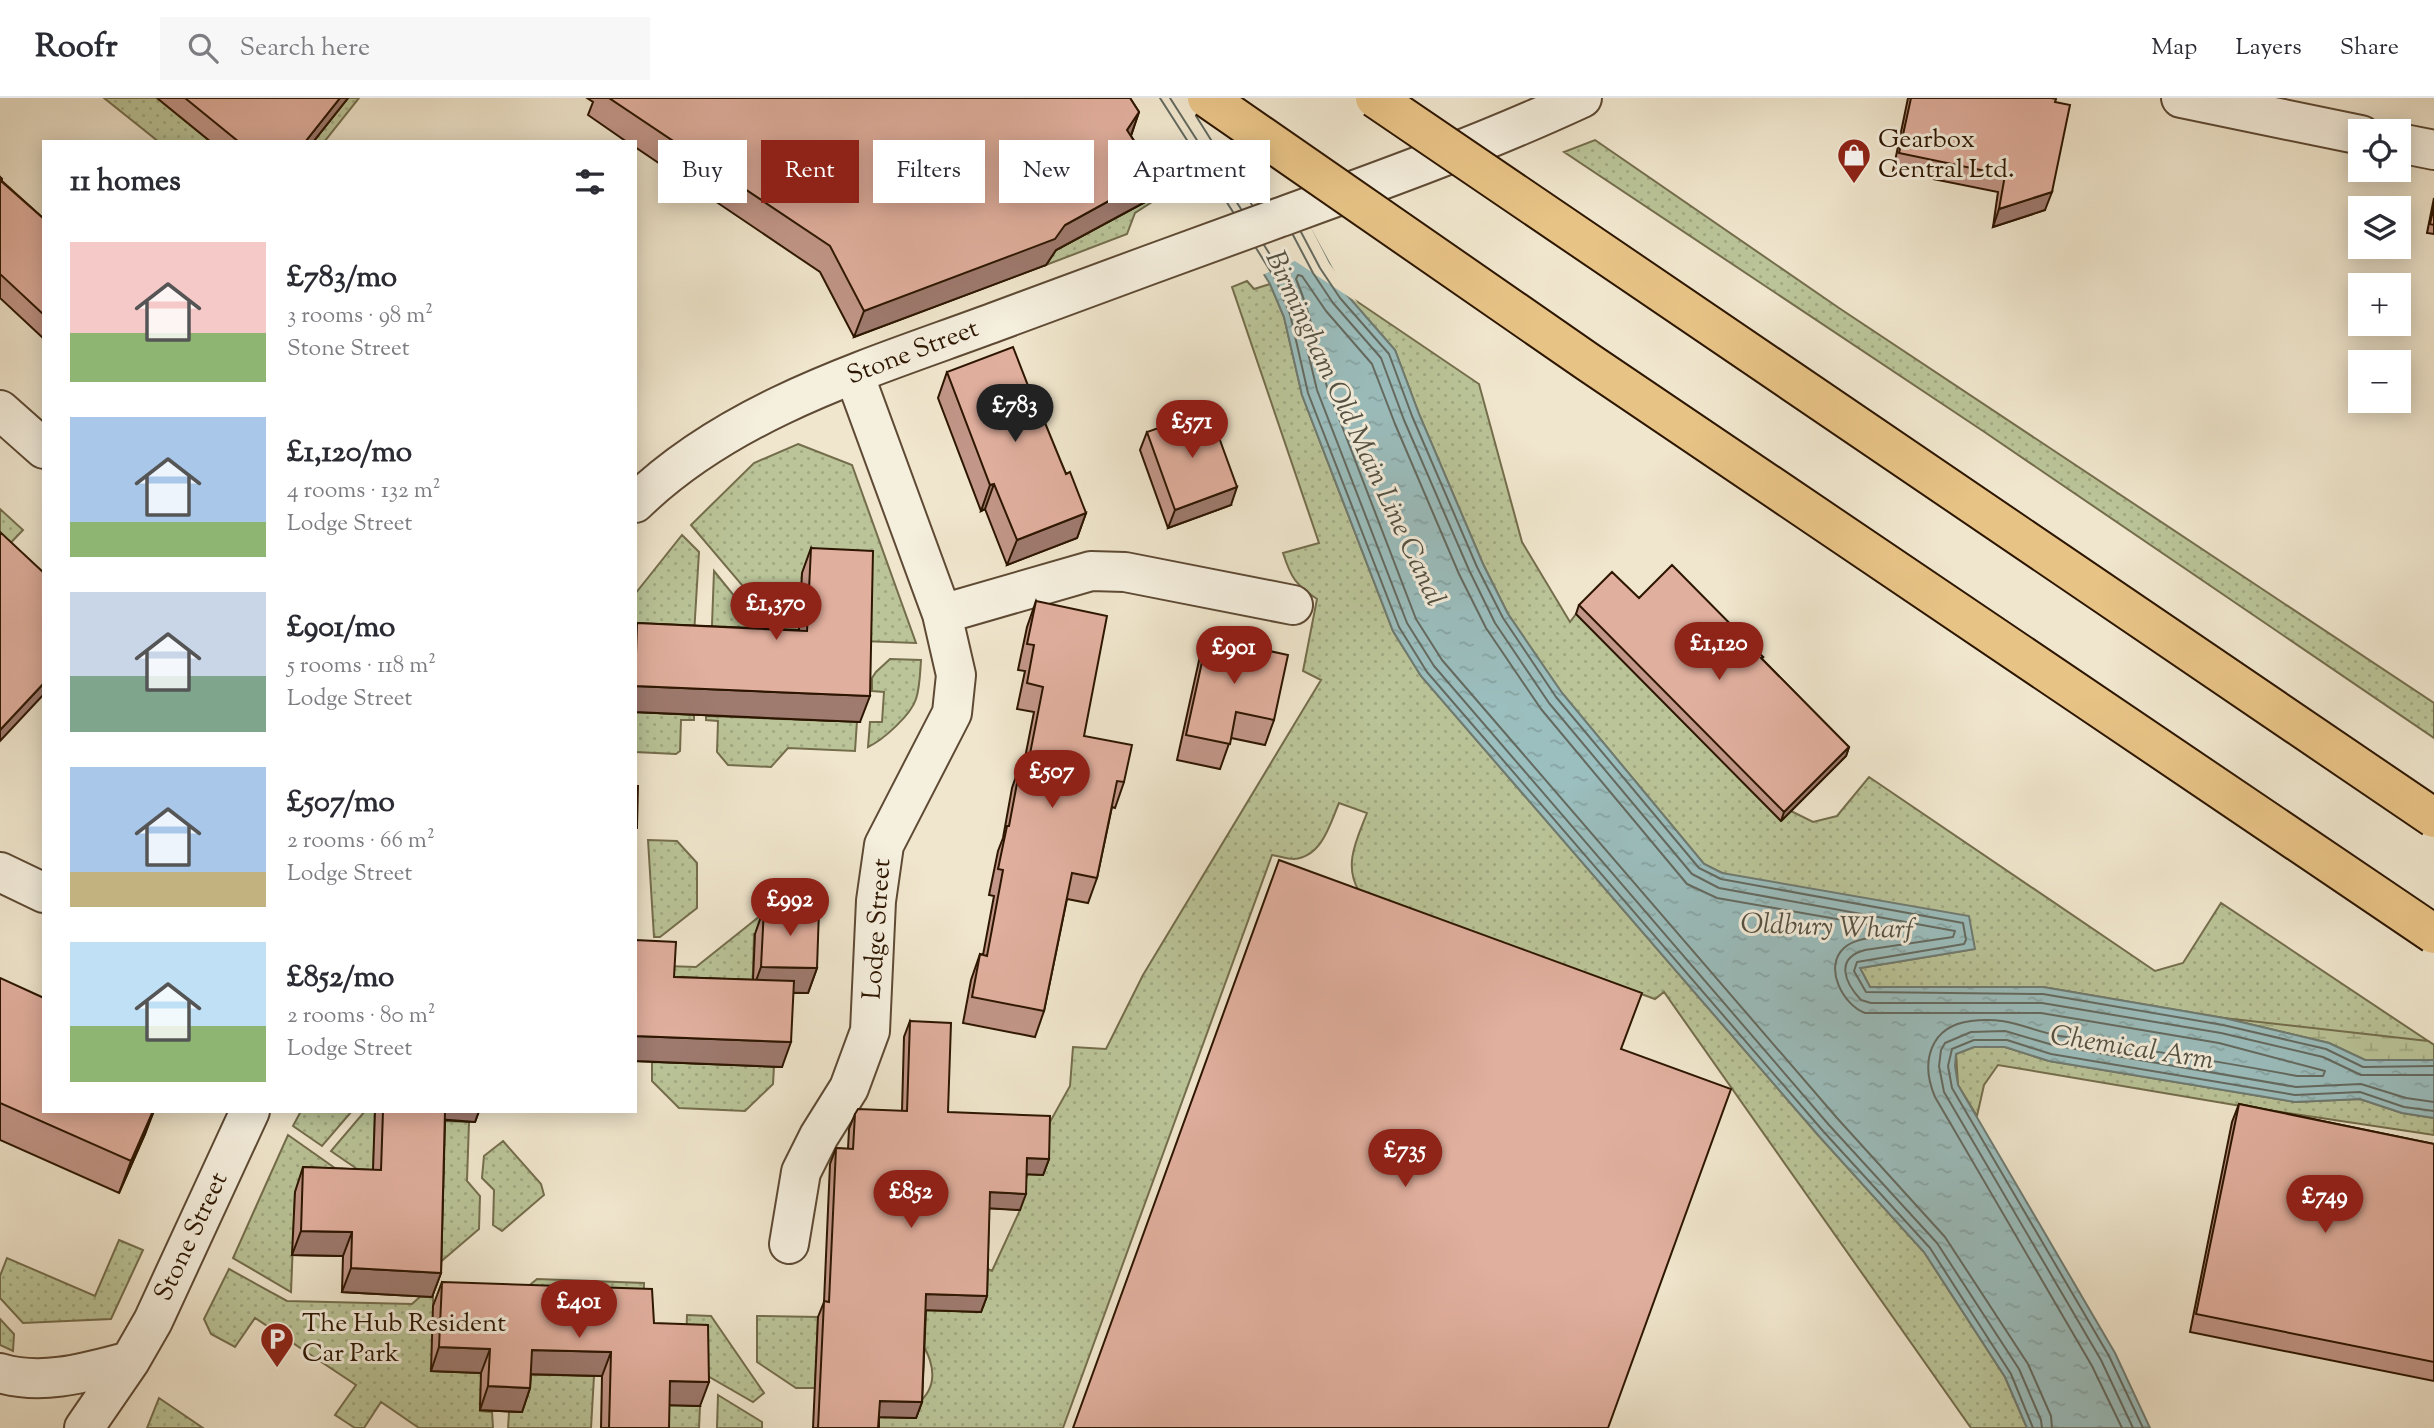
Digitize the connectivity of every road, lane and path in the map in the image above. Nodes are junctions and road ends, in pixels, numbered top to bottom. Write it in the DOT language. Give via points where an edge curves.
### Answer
graph roads {
  1 [pos="1207,98"];
  2 [pos="1374,98"];
  3 [pos="1582,98"];
  4 [pos="2180,98"];
  5 [pos="2348,132"];
  6 [pos="2411,145"];
  7 [pos="2434,150"];
  8 [pos="854,374"];
  9 [pos="0,410"];
  10 [pos="42,447"];
  11 [pos="637,501"];
  12 [pos="1293,605"];
  13 [pos="942,614"];
  14 [pos="2434,818"];
  15 [pos="0,872"];
  16 [pos="42,892"];
  17 [pos="2434,934"];
  18 [pos="249,1113"];
  19 [pos="789,1244"];
  20 [pos="130,1362"];
  21 [pos="0,1373"];
  22 [pos="84,1428"];
  1 -- 17 [label="highway, bridge" via="1588,362"];
  2 -- 14 [label="highway, bridge"];
  3 -- 8 [label="street, Stone Street" via="1527,124"];
  4 -- 5 [label="street"];
  6 -- 7 [label="street"];
  8 -- 11 [label="street, Stone Street" via="754,418 676,466"];
  8 -- 13 [label="street, Lodge Street"];
  9 -- 10 [label="street"];
  12 -- 13 [label="street" via="1125,572 1091,571"];
  13 -- 19 [label="street, Lodge Street" via="956,675 952,713 884,845 876,901 870,1031 849,1088 801,1172"];
  15 -- 16 [label="street"];
  18 -- 20 [label="street, Stone Street"];
  20 -- 21 [label="street" via="77,1375 27,1379"];
  20 -- 22 [label="street, Stone Street"];
}
